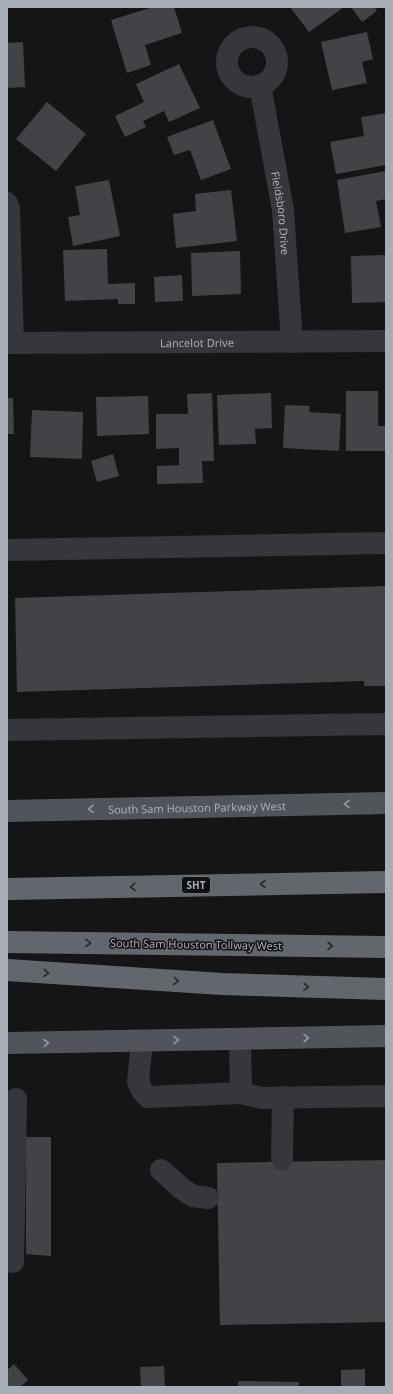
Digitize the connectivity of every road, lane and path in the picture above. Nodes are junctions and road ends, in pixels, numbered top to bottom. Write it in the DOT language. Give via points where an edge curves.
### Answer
graph roads {
  1 [pos="260,85"];
  2 [pos="7,203"];
  3 [pos="386,341"];
  4 [pos="292,342"];
  5 [pos="10,343"];
  6 [pos="386,543"];
  7 [pos="7,550"];
  8 [pos="386,724"];
  9 [pos="7,730"];
  10 [pos="386,803"];
  11 [pos="7,811"];
  12 [pos="386,875"];
  13 [pos="386,882"];
  14 [pos="288,884"];
  15 [pos="7,889"];
  16 [pos="7,942"];
  17 [pos="386,947"];
  18 [pos="7,970"];
  19 [pos="386,989"];
  20 [pos="386,1036"];
  21 [pos="240,1039"];
  22 [pos="142,1041"];
  23 [pos="7,1043"];
  24 [pos="241,1093"];
  25 [pos="386,1096"];
  26 [pos="283,1097"];
  27 [pos="16,1099"];
  28 [pos="282,1159"];
  29 [pos="161,1170"];
  30 [pos="208,1198"];
  31 [pos="13,1262"];
  1 -- 4 [label="street, Fieldsboro Drive" via="283,210"];
  2 -- 5 [label="street"];
  3 -- 4 [label="street, Lancelot Drive"];
  4 -- 5 [label="street, Lancelot Drive"];
  6 -- 7 [label="street"];
  8 -- 9 [label="street"];
  10 -- 11 [label="main road, South Sam Houston Parkway West, one-way"];
  12 -- 14 [label="highway"];
  13 -- 14 [label="highway, SHT"];
  14 -- 15 [label="highway, SHT, one-way"];
  16 -- 17 [label="highway, South Sam Houston Tollway West, one-way"];
  18 -- 19 [label="highway, one-way" via="222,984"];
  21 -- 20 [label="main road, one-way"];
  22 -- 21 [label="main road, one-way"];
  21 -- 24 [label="street"];
  23 -- 22 [label="main road, one-way"];
  22 -- 24 [label="street" via="138,1082 148,1097"];
  24 -- 26 [label="street" via="262,1098"];
  25 -- 26 [label="street"];
  26 -- 28 [label="street"];
  27 -- 31 [label="street"];
  29 -- 30 [label="street" via="193,1196"];
}
